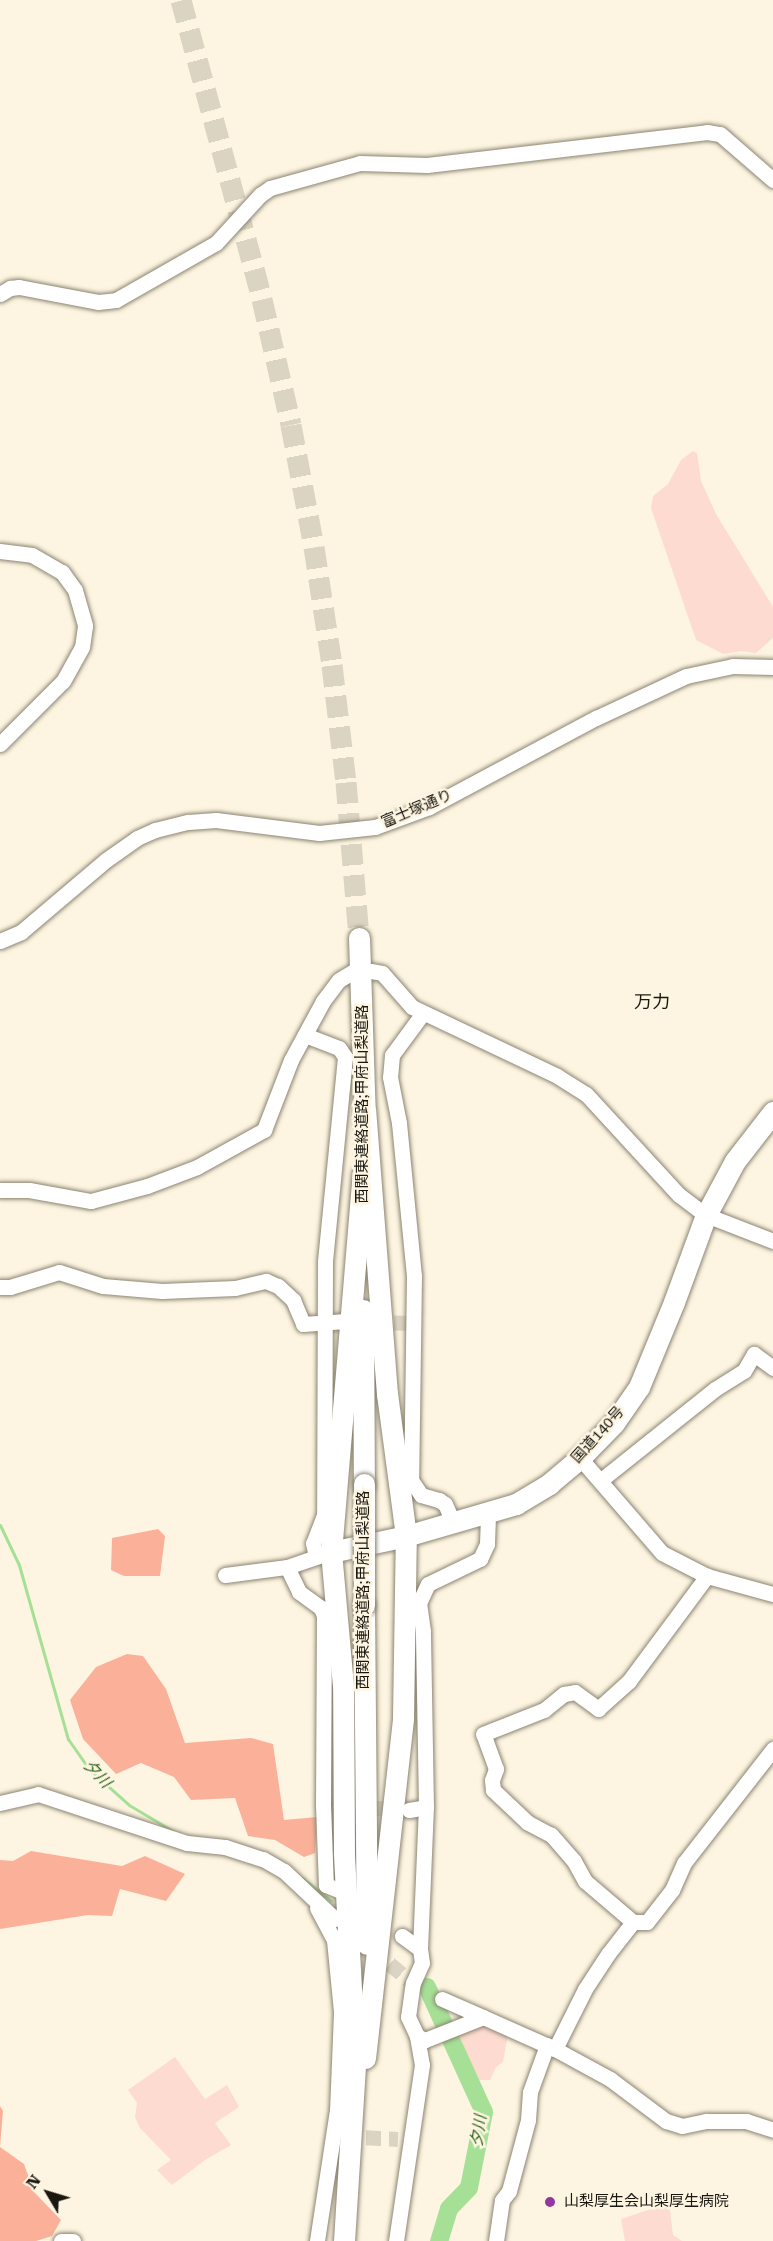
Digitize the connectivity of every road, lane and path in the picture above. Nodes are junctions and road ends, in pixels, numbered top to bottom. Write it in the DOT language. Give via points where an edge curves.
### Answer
graph roads {
  1 [pos="773,180"];
  2 [pos="0,294"];
  3 [pos="0,551"];
  4 [pos="773,667"];
  5 [pos="0,744"];
  6 [pos="359,938"];
  7 [pos="0,941"];
  8 [pos="354,970"];
  9 [pos="371,970"];
  10 [pos="423,1013"];
  11 [pos="305,1035"];
  12 [pos="365,1110"];
  13 [pos="773,1112"];
  14 [pos="363,1173"];
  15 [pos="0,1190"];
  16 [pos="706,1215"];
  17 [pos="773,1241"];
  18 [pos="0,1287"];
  19 [pos="324,1322"];
  20 [pos="342,1322"];
  21 [pos="773,1368"];
  22 [pos="580,1458"];
  23 [pos="601,1480"];
  24 [pos="488,1511"];
  25 [pos="453,1522"];
  26 [pos="406,1536"];
  27 [pos="323,1555"];
  28 [pos="287,1567"];
  29 [pos="225,1575"];
  30 [pos="707,1576"];
  31 [pos="773,1594"];
  32 [pos="773,1749"];
  33 [pos="0,1803"];
  34 [pos="426,1807"];
  35 [pos="409,1810"];
  36 [pos="341,1891"];
  37 [pos="311,1897"];
  38 [pos="335,1919"];
  39 [pos="633,1922"];
  40 [pos="402,1936"];
  41 [pos="421,1956"];
  42 [pos="442,1999"];
  43 [pos="483,2017"];
  44 [pos="417,2036"];
  45 [pos="551,2047"];
  46 [pos="363,2077"];
  47 [pos="773,2130"];
  48 [pos="61,2241"];
  49 [pos="73,2241"];
  50 [pos="317,2241"];
  51 [pos="344,2241"];
  52 [pos="396,2241"];
  53 [pos="496,2241"];
  1 -- 2 [label="street" via="720,134 707,132 427,165 360,163 270,188 216,243 116,300 98,302 19,287"];
  3 -- 5 [label="street" via="32,555 62,572 75,590 86,626 82,647 63,681"];
  4 -- 7 [label="street, 富士塚通り" via="733,666 686,676 596,718 429,807 375,827 319,833 216,820 155,830 106,860 21,932"];
  6 -- 12 [label="highway, 西関東連絡道路;甲府山梨道路"];
  8 -- 11 [label="street" via="339,980 323,1000"];
  9 -- 10 [label="street" via="382,973 398,994"];
  10 -- 16 [label="street" via="557,1076 586,1094 679,1195"];
  10 -- 25 [label="street" via="392,1055 390,1077 399,1122 414,1276 411,1480 421,1495 445,1504"];
  11 -- 15 [label="street" via="264,1130 197,1167 91,1201 29,1190"];
  11 -- 19 [label="street" via="339,1048 345,1057 325,1262"];
  12 -- 14 [label="highway, 西関東連絡道路;甲府山梨道路"];
  12 -- 26 [label="highway" via="387,1394"];
  13 -- 16 [label="highway, 国道140号" via="735,1161"];
  14 -- 27 [label="highway"];
  14 -- 46 [label="highway, 西関東連絡道路;甲府山梨道路, bridge" via="367,1838"];
  16 -- 17 [label="street"];
  16 -- 22 [label="highway, 国道140号" via="639,1386 614,1423"];
  18 -- 19 [label="street" via="59,1272 103,1286 162,1292 235,1288 266,1281 293,1300 303,1324"];
  19 -- 20 [label="street"];
  19 -- 27 [label="street" via="324,1515 313,1543"];
  21 -- 23 [label="street" via="754,1354 744,1371 707,1395"];
  22 -- 23 [label="street"];
  22 -- 24 [label="highway, 国道140号" via="549,1484 516,1504"];
  23 -- 30 [label="street" via="662,1553"];
  24 -- 25 [label="highway, 国道140号"];
  24 -- 34 [label="street" via="487,1544 480,1559 428,1584 419,1603 423,1631"];
  25 -- 26 [label="highway, 国道140号"];
  26 -- 27 [label="highway, 国道140号"];
  26 -- 46 [label="highway" via="403,1718"];
  27 -- 28 [label="street"];
  27 -- 51 [label="highway" via="343,1686 344,1853 355,2065"];
  28 -- 29 [label="street"];
  28 -- 36 [label="street" via="299,1592 321,1608 324,1616 326,1885"];
  30 -- 31 [label="street"];
  30 -- 39 [label="street" via="629,1681 598,1709 575,1692 564,1694 544,1710 483,1734 496,1769 493,1790 527,1822 551,1835 574,1861 585,1881"];
  32 -- 39 [label="street" via="684,1863 672,1890 648,1922"];
  33 -- 37 [label="street" via="38,1794 187,1844 225,1847 263,1859 284,1871"];
  34 -- 35 [label="street"];
  34 -- 41 [label="street"];
  37 -- 38 [label="street"];
  37 -- 50 [label="street" via="334,1940 341,2012 336,2135"];
  39 -- 45 [label="street" via="585,1989"];
  40 -- 41 [label="street"];
  41 -- 44 [label="street" via="408,2017"];
  42 -- 43 [label="street"];
  43 -- 44 [label="street" via="425,2040"];
  43 -- 45 [label="street"];
  44 -- 52 [label="street" via="422,2065 405,2139"];
  45 -- 47 [label="street" via="630,2091 666,2121 682,2126 706,2121 746,2121"];
  45 -- 53 [label="street" via="530,2092 528,2120 509,2191 502,2200"];
  46 -- 51 [label="highway, 西関東連絡道路;甲府山梨道路"];
  48 -- 49 [label="street"];
}
